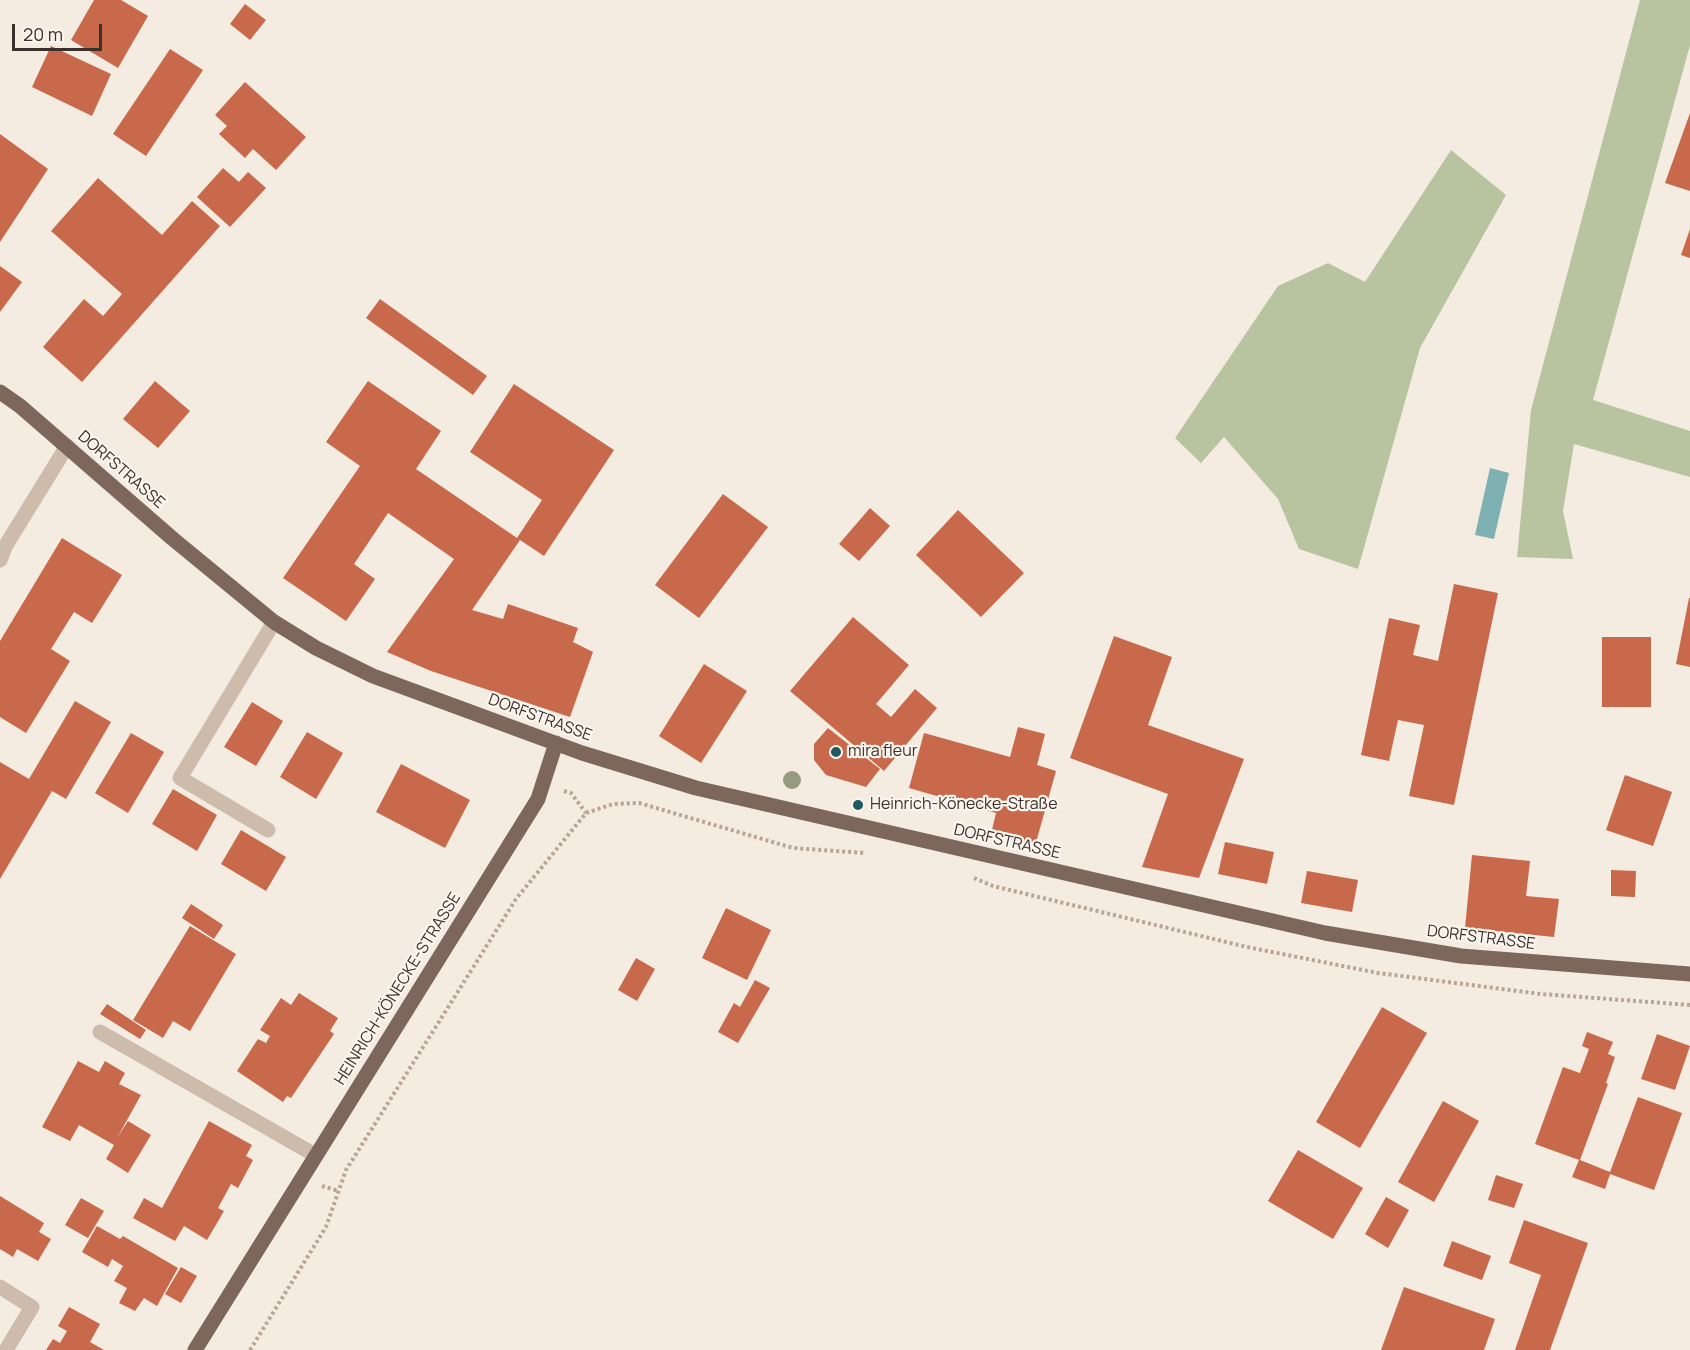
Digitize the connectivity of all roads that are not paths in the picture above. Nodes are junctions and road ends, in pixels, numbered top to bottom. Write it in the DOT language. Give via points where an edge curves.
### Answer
graph roads {
  1 [pos="0,392"];
  2 [pos="67,446"];
  3 [pos="0,560"];
  4 [pos="274,622"];
  5 [pos="556,743"];
  6 [pos="268,830"];
  7 [pos="1690,974"];
  8 [pos="100,1032"];
  9 [pos="315,1155"];
  10 [pos="0,1287"];
  11 [pos="6,1350"];
  12 [pos="195,1350"];
  1 -- 2 [label="main road, DORFSTRASSE"];
  2 -- 3 [label="street"];
  2 -- 4 [label="main road, DORFSTRASSE"];
  4 -- 5 [label="main road, DORFSTRASSE" via="373,676"];
  4 -- 6 [label="street" via="180,777"];
  5 -- 7 [label="main road, DORFSTRASSE" via="696,788 1325,933 1461,956"];
  5 -- 9 [label="main road, HEINRICH-KÖNECKE-STRASSE" via="538,799"];
  8 -- 9 [label="street"];
  9 -- 12 [label="main road, HEINRICH-KÖNECKE-STRASSE"];
  10 -- 11 [label="street" via="32,1307"];
}
